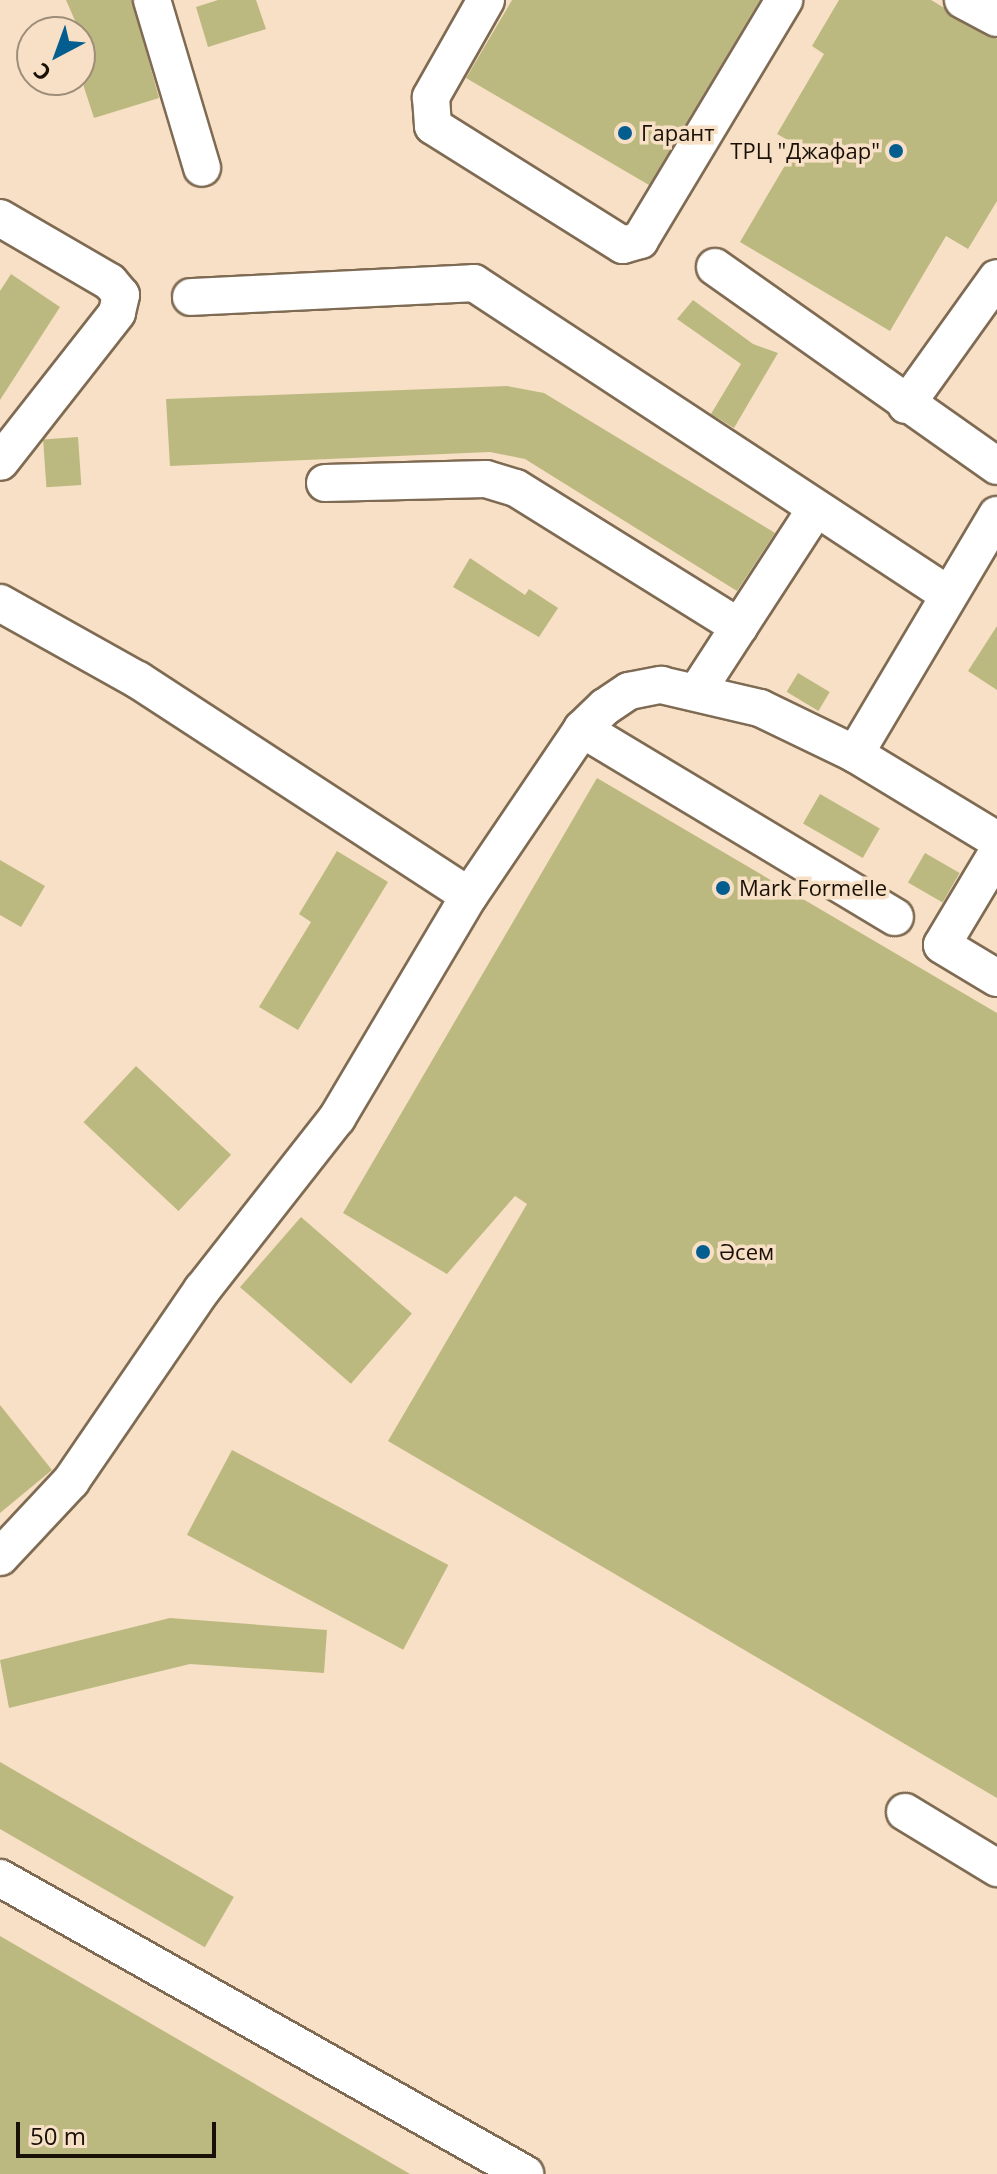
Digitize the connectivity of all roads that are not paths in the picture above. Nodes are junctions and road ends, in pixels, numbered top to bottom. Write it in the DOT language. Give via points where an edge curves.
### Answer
graph roads {
  1 [pos="152,0"];
  2 [pos="486,0"];
  3 [pos="784,0"];
  4 [pos="963,0"];
  5 [pos="997,18"];
  6 [pos="202,168"];
  7 [pos="0,218"];
  8 [pos="715,267"];
  9 [pos="997,278"];
  10 [pos="191,297"];
  11 [pos="906,405"];
  12 [pos="0,462"];
  13 [pos="997,466"];
  14 [pos="325,483"];
  15 [pos="815,510"];
  16 [pos="997,515"];
  17 [pos="949,595"];
  18 [pos="0,603"];
  19 [pos="739,627"];
  20 [pos="698,690"];
  21 [pos="582,729"];
  22 [pos="855,754"];
  23 [pos="997,840"];
  24 [pos="997,853"];
  25 [pos="469,896"];
  26 [pos="895,917"];
  27 [pos="997,978"];
  28 [pos="0,1557"];
  29 [pos="905,1812"];
  30 [pos="997,1868"];
  31 [pos="0,1878"];
  32 [pos="525,2174"];
  1 -- 6 [label="street"];
  2 -- 3 [label="street" via="431,97 433,126 623,245 640,240"];
  4 -- 5 [label="street"];
  7 -- 12 [label="street" via="110,282 121,295 117,313"];
  8 -- 11 [label="street"];
  9 -- 11 [label="street"];
  10 -- 15 [label="street" via="474,283"];
  11 -- 13 [label="street"];
  14 -- 19 [label="street" via="486,479 516,488"];
  15 -- 17 [label="street"];
  15 -- 19 [label="street"];
  16 -- 17 [label="street"];
  17 -- 22 [label="street"];
  18 -- 25 [label="street" via="138,680"];
  19 -- 20 [label="street"];
  20 -- 21 [label="street" via="661,685 629,691"];
  20 -- 22 [label="street" via="760,708"];
  21 -- 25 [label="street"];
  21 -- 26 [label="street"];
  22 -- 23 [label="street"];
  24 -- 27 [label="street" via="942,945"];
  25 -- 28 [label="street" via="337,1118 202,1290 56,1502"];
  29 -- 30 [label="street"];
  31 -- 32 [label="street"];
}
